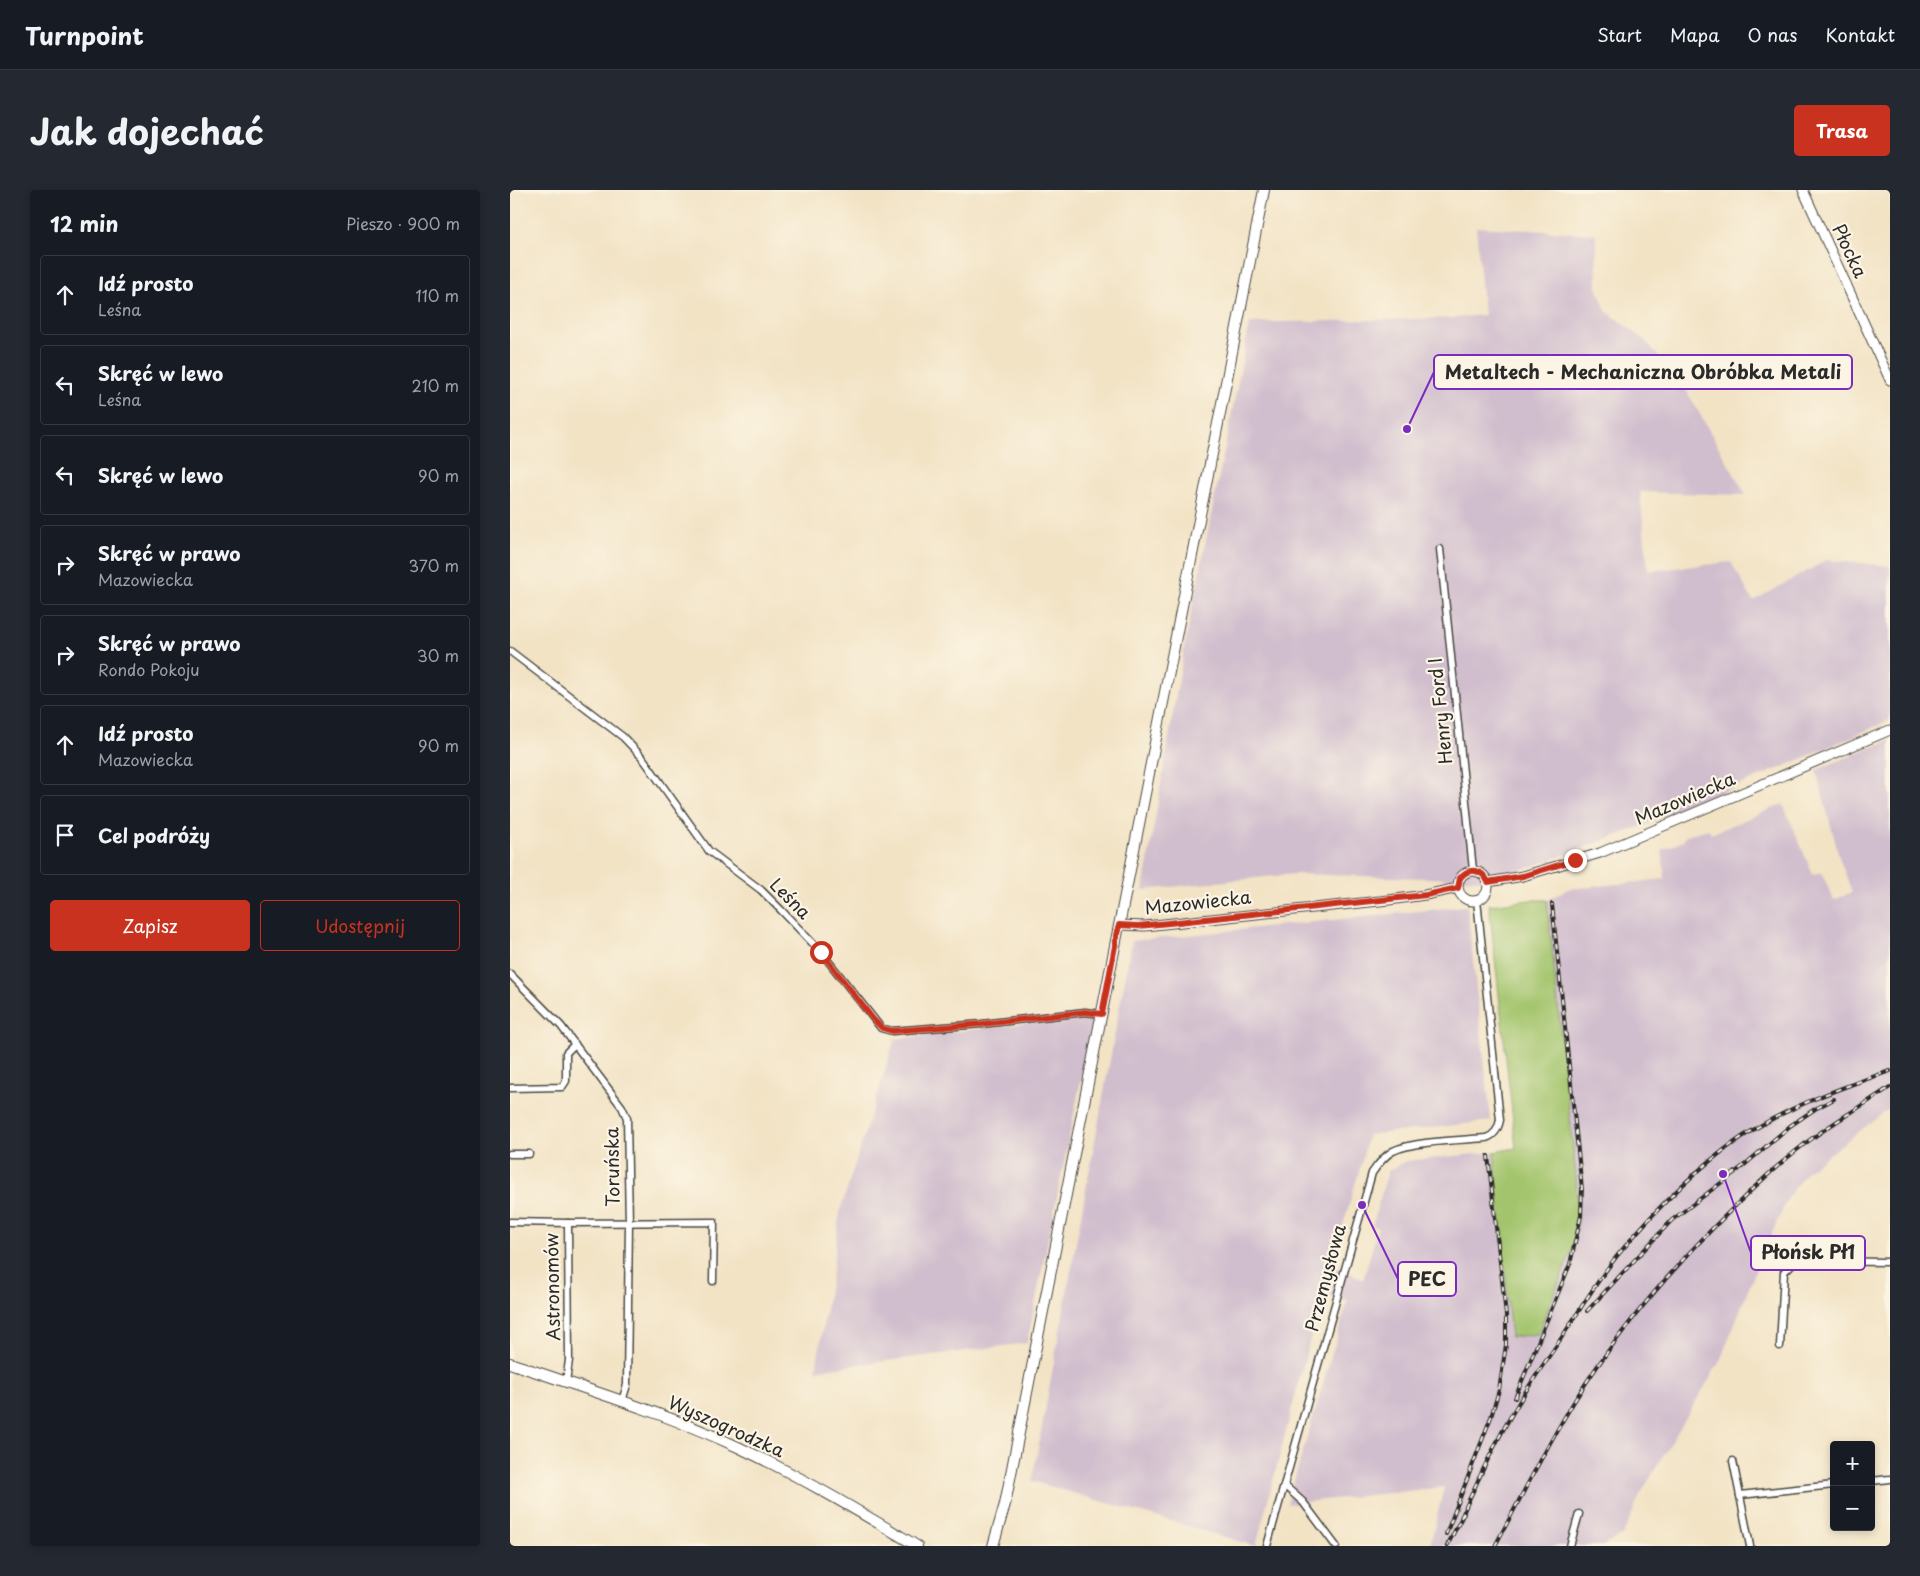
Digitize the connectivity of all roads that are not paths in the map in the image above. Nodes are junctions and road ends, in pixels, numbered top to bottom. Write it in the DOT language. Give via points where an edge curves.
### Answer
graph roads {
  1 [pos="1264,190"];
  2 [pos="1803,190"];
  3 [pos="1890,380"];
  4 [pos="1440,549"];
  5 [pos="510,651"];
  6 [pos="1890,730"];
  7 [pos="1473,870"];
  8 [pos="1488,882"];
  9 [pos="1458,888"];
  10 [pos="1477,900"];
  11 [pos="1119,925"];
  12 [pos="510,974"];
  13 [pos="1102,1014"];
  14 [pos="575,1044"];
  15 [pos="510,1088"];
  16 [pos="510,1154"];
  17 [pos="529,1154"];
  18 [pos="510,1222"];
  19 [pos="568,1223"];
  20 [pos="629,1223"];
  21 [pos="1890,1262"];
  22 [pos="713,1281"];
  23 [pos="1780,1346"];
  24 [pos="510,1363"];
  25 [pos="566,1382"];
  26 [pos="622,1401"];
  27 [pos="1733,1461"];
  28 [pos="1890,1479"];
  29 [pos="1875,1481"];
  30 [pos="1830,1485"];
  31 [pos="1284,1486"];
  32 [pos="1740,1495"];
  33 [pos="1005,1504"];
  34 [pos="1578,1514"];
  35 [pos="917,1546"];
  36 [pos="993,1546"];
  37 [pos="1000,1546"];
  38 [pos="1267,1546"];
  39 [pos="1336,1546"];
  40 [pos="1570,1546"];
  41 [pos="1750,1546"];
  1 -- 11 [label="main road"];
  2 -- 3 [label="street, Płocka"];
  4 -- 7 [label="street, Henry Ford I"];
  5 -- 13 [label="street, Leśna" via="622,737 642,757 709,851 782,910 821,952 882,1028 892,1031 1085,1012"];
  6 -- 8 [label="street, Mazowiecka" via="1600,852 1523,876"];
  7 -- 8 [label="street" via="1481,872"];
  7 -- 9 [label="street" via="1463,874"];
  8 -- 10 [label="street" via="1486,894"];
  9 -- 10 [label="street" via="1463,897"];
  9 -- 11 [label="street, Mazowiecka" via="1390,900 1161,924"];
  10 -- 31 [label="street, Przemysłowa" via="1500,1120 1498,1128 1486,1138 1408,1146 1393,1151 1372,1173"];
  11 -- 13 [label="main road"];
  12 -- 14 [label="street, Toruńska"];
  13 -- 33 [label="main road"];
  14 -- 15 [label="street" via="566,1053 566,1081 562,1087"];
  14 -- 20 [label="street, Toruńska" via="628,1118"];
  16 -- 17 [label="street"];
  18 -- 19 [label="street"];
  19 -- 20 [label="street, Astronomów"];
  19 -- 25 [label="street, Astronomów" via="569,1360"];
  20 -- 22 [label="street, Astronomów" via="714,1222"];
  20 -- 26 [label="street, Toruńska" via="627,1385"];
  21 -- 23 [label="street" via="1795,1261 1784,1272"];
  24 -- 25 [label="main road, Wyszogrodzka"];
  25 -- 26 [label="main road, Wyszogrodzka"];
  26 -- 35 [label="main road, Wyszogrodzka" via="762,1458"];
  27 -- 32 [label="street"];
  28 -- 29 [label="street"];
  30 -- 32 [label="street"];
  31 -- 38 [label="street, Przemysłowa"];
  31 -- 39 [label="street" via="1303,1502"];
  32 -- 41 [label="street"];
  33 -- 36 [label="main road"];
  33 -- 37 [label="main road"];
  34 -- 40 [label="street"];
}
